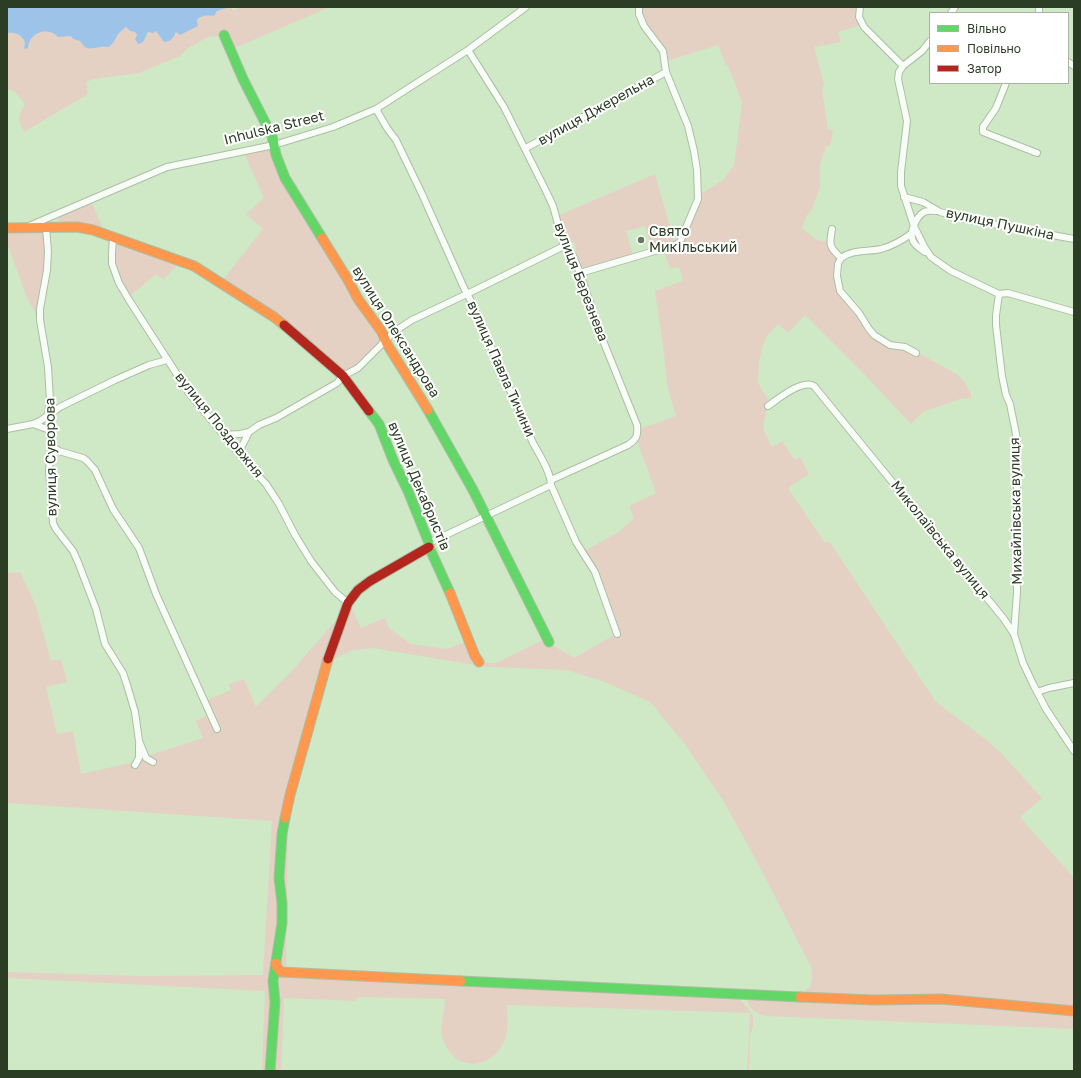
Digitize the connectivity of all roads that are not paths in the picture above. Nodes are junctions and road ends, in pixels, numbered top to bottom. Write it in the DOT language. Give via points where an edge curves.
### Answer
graph roads {
  1 [pos="526,7"];
  2 [pos="639,7"];
  3 [pos="860,7"];
  4 [pos="224,35"];
  5 [pos="929,42"];
  6 [pos="468,50"];
  7 [pos="903,66"];
  8 [pos="666,72"];
  9 [pos="1006,84"];
  10 [pos="376,108"];
  11 [pos="274,145"];
  12 [pos="526,148"];
  13 [pos="1037,153"];
  14 [pos="904,197"];
  15 [pos="938,211"];
  16 [pos="914,226"];
  17 [pos="7,228"];
  18 [pos="46,228"];
  19 [pos="22,229"];
  20 [pos="832,229"];
  21 [pos="912,233"];
  22 [pos="113,237"];
  23 [pos="1074,239"];
  24 [pos="564,246"];
  25 [pos="928,254"];
  26 [pos="841,258"];
  27 [pos="580,272"];
  28 [pos="467,294"];
  29 [pos="999,294"];
  30 [pos="1074,312"];
  31 [pos="386,340"];
  32 [pos="916,353"];
  33 [pos="167,360"];
  34 [pos="343,376"];
  35 [pos="768,406"];
  36 [pos="48,415"];
  37 [pos="33,424"];
  38 [pos="7,429"];
  39 [pos="49,431"];
  40 [pos="249,432"];
  41 [pos="224,435"];
  42 [pos="53,447"];
  43 [pos="240,455"];
  44 [pos="551,483"];
  45 [pos="487,516"];
  46 [pos="429,545"];
  47 [pos="348,604"];
  48 [pos="617,634"];
  49 [pos="1014,634"];
  50 [pos="549,642"];
  51 [pos="479,662"];
  52 [pos="1074,682"];
  53 [pos="1037,692"];
  54 [pos="217,729"];
  55 [pos="139,740"];
  56 [pos="1074,751"];
  57 [pos="153,762"];
  58 [pos="135,765"];
  59 [pos="277,969"];
  60 [pos="1074,1011"];
  61 [pos="270,1071"];
  1 -- 6 [label="street, Inhulska Street"];
  2 -- 8 [label="street, вулиця Джерельна" via="644,26 663,51"];
  3 -- 7 [label="street" via="859,17 864,27"];
  4 -- 11 [label="street, вулиця Олександрова"];
  5 -- 7 [label="street"];
  6 -- 10 [label="street, Inhulska Street"];
  6 -- 12 [label="street, вулиця Березнева"];
  7 -- 14 [label="street" via="898,79 907,121 901,172"];
  8 -- 12 [label="street, вулиця Джерельна"];
  8 -- 27 [label="street, вулиця Джерельна" via="691,136 698,170 698,199 682,239 675,245"];
  9 -- 13 [label="street" via="996,108 983,127 984,132"];
  10 -- 11 [label="street, Inhulska Street" via="333,127"];
  10 -- 28 [label="street, вулиця Павла Тичини" via="386,128 396,140"];
  11 -- 19 [label="street, Inhulska Street" via="167,167"];
  11 -- 31 [label="street, вулиця Олександрова" via="279,165 299,202"];
  12 -- 24 [label="street, вулиця Березнева" via="553,206"];
  14 -- 15 [label="street, вулиця Пушкіна" via="923,202"];
  14 -- 16 [label="street"];
  15 -- 16 [label="street" via="924,212"];
  15 -- 23 [label="street, вулиця Пушкіна" via="965,219"];
  16 -- 21 [label="street"];
  16 -- 25 [label="street"];
  17 -- 19 [label="street, Inhulska Street"];
  18 -- 19 [label="street, вулиця Декабристів"];
  18 -- 22 [label="street, вулиця Декабристів" via="77,227"];
  18 -- 36 [label="street, вулиця Суворова" via="47,270 40,320 48,367"];
  20 -- 26 [label="street" via="831,247"];
  21 -- 25 [label="street" via="915,245"];
  21 -- 26 [label="street" via="887,247 850,253"];
  22 -- 33 [label="street, вулиця Поздовжня" via="112,264 119,283"];
  22 -- 34 [label="street, вулиця Декабристів" via="203,271 274,317"];
  24 -- 27 [label="street, вулиця Березнева" via="570,251"];
  24 -- 28 [label="street"];
  25 -- 29 [label="street" via="951,271"];
  26 -- 32 [label="street" via="837,276 840,291 869,329 890,345 905,347"];
  27 -- 44 [label="street, вулиця Березнева" via="638,433 628,445"];
  28 -- 31 [label="street" via="412,320"];
  28 -- 44 [label="street, вулиця Павла Тичини"];
  29 -- 30 [label="street" via="1008,293"];
  29 -- 49 [label="street, Михайлівська вулиця" via="996,315 1002,376 1017,439 1017,592"];
  31 -- 34 [label="street" via="358,368"];
  31 -- 45 [label="street, вулиця Олександрова" via="432,415"];
  33 -- 36 [label="street" via="115,380"];
  33 -- 41 [label="street, вулиця Поздовжня" via="189,393"];
  34 -- 40 [label="street" via="337,383"];
  34 -- 46 [label="street, вулиця Декабристів" via="386,438"];
  35 -- 49 [label="street, Миколаївська вулиця" via="799,386 814,386"];
  36 -- 37 [label="street"];
  36 -- 39 [label="street, вулиця Суворова"];
  37 -- 38 [label="street"];
  37 -- 39 [label="street"];
  39 -- 42 [label="street, вулиця Суворова"];
  40 -- 41 [label="street"];
  40 -- 43 [label="street" via="240,448"];
  41 -- 43 [label="street, вулиця Поздовжня"];
  42 -- 54 [label="street" via="83,458 95,470 114,509 139,548 156,594"];
  42 -- 55 [label="street, вулиця Суворова" via="49,470 53,523 73,551 96,609 105,644 123,673 135,712"];
  43 -- 47 [label="street, вулиця Поздовжня" via="266,484 311,561"];
  44 -- 45 [label="street"];
  44 -- 48 [label="street, вулиця Павла Тичини" via="576,542 596,572"];
  45 -- 46 [label="street"];
  45 -- 50 [label="street, вулиця Олександрова"];
  46 -- 47 [label="street" via="370,581 358,590"];
  46 -- 51 [label="street, вулиця Декабристів"];
  47 -- 59 [label="street" via="329,655 285,816 279,878 282,923"];
  49 -- 53 [label="street, Миколаївська вулиця" via="1023,663"];
  52 -- 53 [label="street"];
  53 -- 56 [label="street, Миколаївська вулиця"];
  55 -- 57 [label="street, вулиця Суворова" via="146,758"];
  55 -- 58 [label="street, вулиця Суворова" via="139,758"];
  59 -- 60 [label="street" via="873,1000 941,999"];
  59 -- 61 [label="street" via="273,981 275,1002"];
}
